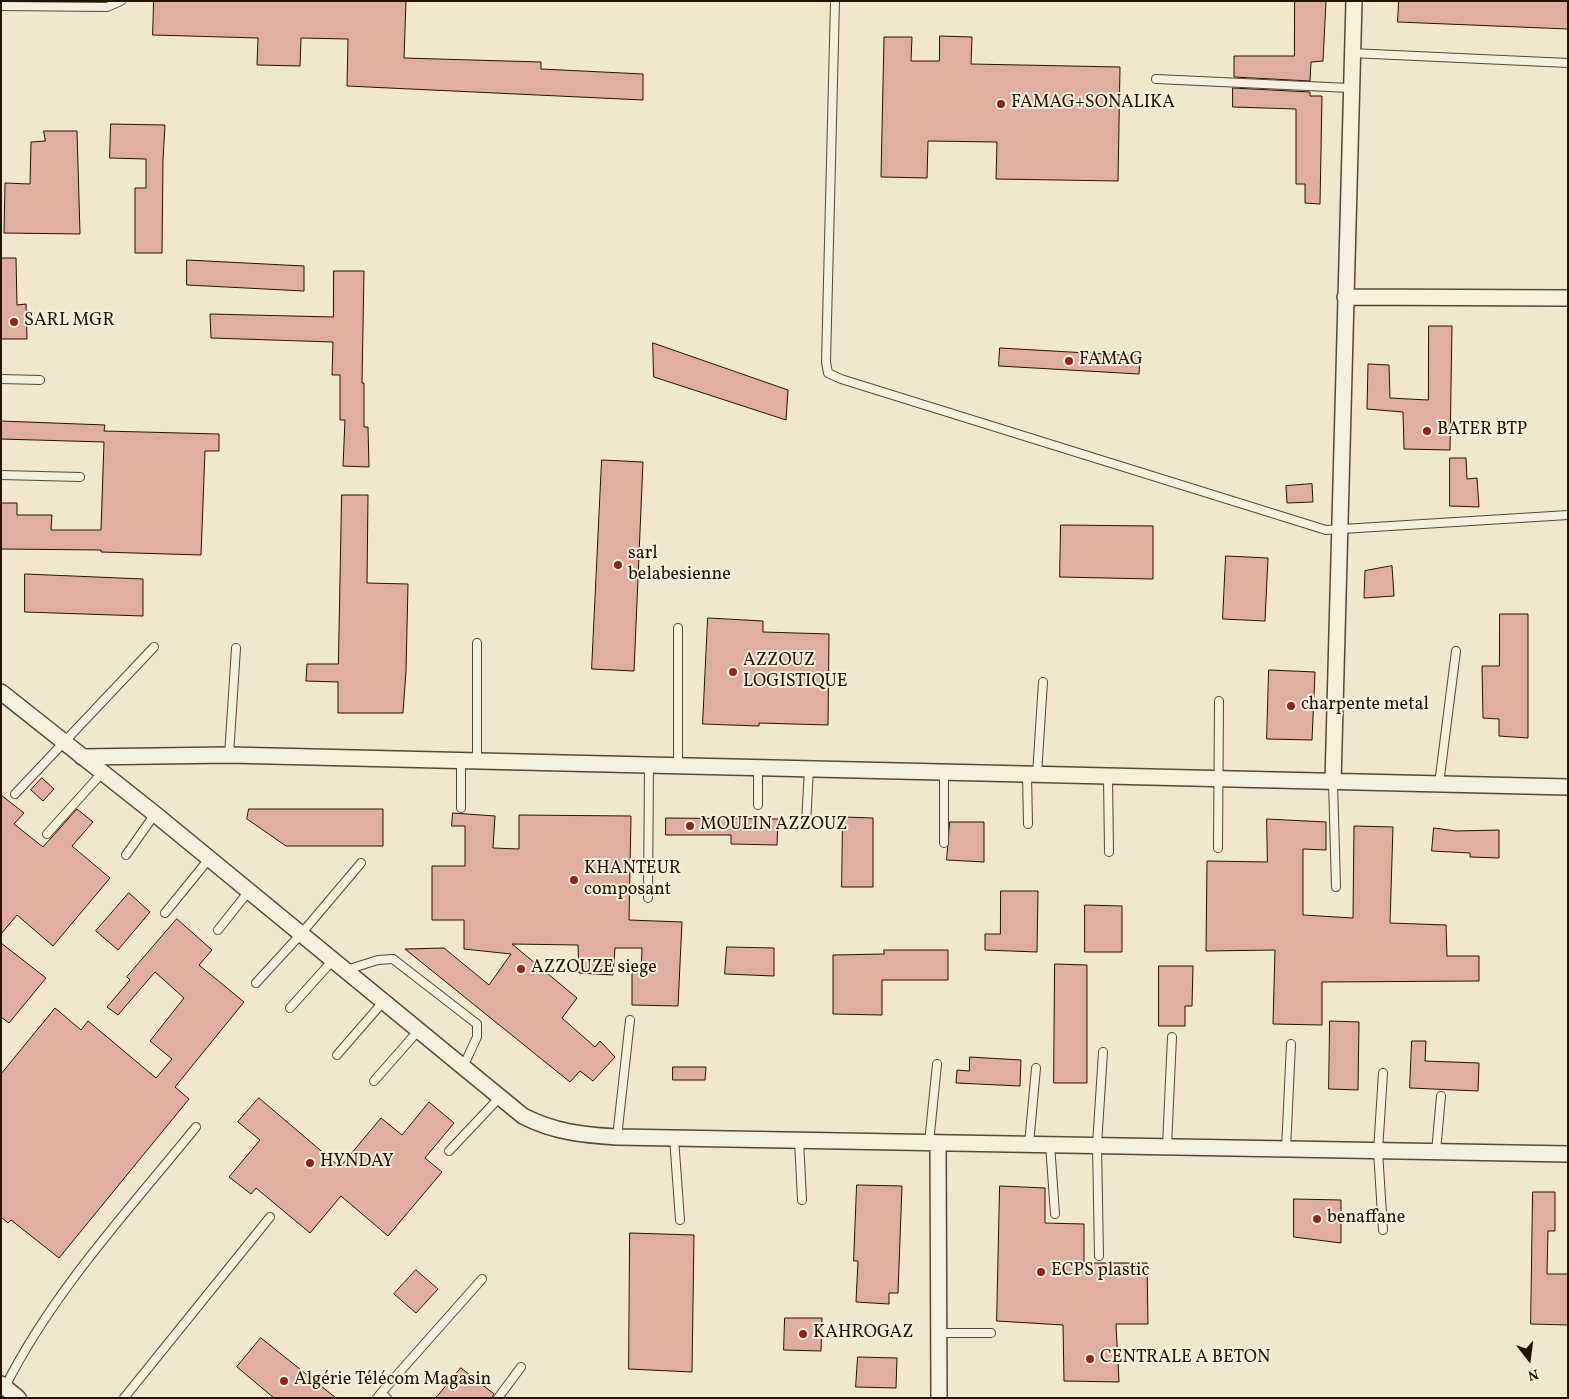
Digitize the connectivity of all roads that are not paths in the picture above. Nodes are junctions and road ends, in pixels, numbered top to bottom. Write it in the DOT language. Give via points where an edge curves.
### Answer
graph roads {
  1 [pos="121,1"];
  2 [pos="835,1"];
  3 [pos="1354,1"];
  4 [pos="1,6"];
  5 [pos="1352,53"];
  6 [pos="1568,63"];
  7 [pos="1156,79"];
  8 [pos="1350,88"];
  9 [pos="1345,297"];
  10 [pos="1568,298"];
  11 [pos="1,379"];
  12 [pos="40,380"];
  13 [pos="1,475"];
  14 [pos="80,477"];
  15 [pos="1568,515"];
  16 [pos="1339,531"];
  17 [pos="678,628"];
  18 [pos="477,643"];
  19 [pos="154,647"];
  20 [pos="236,648"];
  21 [pos="1456,651"];
  22 [pos="1043,682"];
  23 [pos="1,692"];
  24 [pos="1219,701"];
  25 [pos="64,743"];
  26 [pos="229,754"];
  27 [pos="82,757"];
  28 [pos="461,760"];
  29 [pos="477,761"];
  30 [pos="649,765"];
  31 [pos="678,766"];
  32 [pos="758,768"];
  33 [pos="809,769"];
  34 [pos="944,772"];
  35 [pos="102,773"];
  36 [pos="1032,774"];
  37 [pos="1108,776"];
  38 [pos="1217,779"];
  39 [pos="1333,782"];
  40 [pos="1439,784"];
  41 [pos="1568,787"];
  42 [pos="15,794"];
  43 [pos="758,805"];
  44 [pos="461,808"];
  45 [pos="156,814"];
  46 [pos="806,823"];
  47 [pos="1028,824"];
  48 [pos="47,834"];
  49 [pos="944,843"];
  50 [pos="1218,848"];
  51 [pos="1109,852"];
  52 [pos="126,855"];
  53 [pos="209,860"];
  54 [pos="361,862"];
  55 [pos="1336,887"];
  56 [pos="249,891"];
  57 [pos="648,898"];
  58 [pos="165,913"];
  59 [pos="218,930"];
  60 [pos="302,934"];
  61 [pos="338,965"];
  62 [pos="256,983"];
  63 [pos="383,1002"];
  64 [pos="290,1008"];
  65 [pos="630,1020"];
  66 [pos="418,1031"];
  67 [pos="1172,1037"];
  68 [pos="1291,1044"];
  69 [pos="1103,1052"];
  70 [pos="337,1055"];
  71 [pos="937,1064"];
  72 [pos="463,1067"];
  73 [pos="1036,1068"];
  74 [pos="1383,1074"];
  75 [pos="374,1081"];
  76 [pos="1441,1096"];
  77 [pos="500,1097"];
  78 [pos="196,1128"];
  79 [pos="617,1137"];
  80 [pos="674,1138"];
  81 [pos="798,1140"];
  82 [pos="934,1143"];
  83 [pos="1029,1144"];
  84 [pos="1050,1144"];
  85 [pos="1097,1145"];
  86 [pos="1167,1146"];
  87 [pos="1286,1149"];
  88 [pos="449,1151"];
  89 [pos="1378,1151"];
  90 [pos="1436,1152"];
  91 [pos="1568,1154"];
  92 [pos="802,1200"];
  93 [pos="1055,1214"];
  94 [pos="270,1217"];
  95 [pos="680,1220"];
  96 [pos="1383,1230"];
  97 [pos="1099,1256"];
  98 [pos="482,1279"];
  99 [pos="940,1333"];
  100 [pos="991,1333"];
  101 [pos="521,1368"];
  102 [pos="3,1386"];
  103 [pos="382,1396"];
  104 [pos="18,1398"];
  105 [pos="124,1398"];
  106 [pos="498,1398"];
  107 [pos="939,1398"];
  1 -- 4 [label="lane" via="107,6"];
  2 -- 16 [label="lane" via="828,373 1302,524"];
  3 -- 5 [label="street"];
  5 -- 6 [label="lane"];
  5 -- 8 [label="street"];
  7 -- 8 [label="lane"];
  8 -- 9 [label="street"];
  9 -- 10 [label="street"];
  9 -- 16 [label="street"];
  11 -- 12 [label="lane"];
  13 -- 14 [label="lane"];
  15 -- 16 [label="lane"];
  16 -- 39 [label="street"];
  17 -- 31 [label="lane"];
  18 -- 29 [label="lane"];
  19 -- 25 [label="lane"];
  20 -- 26 [label="lane"];
  21 -- 40 [label="lane"];
  22 -- 36 [label="lane"];
  23 -- 25 [label="street"];
  24 -- 38 [label="lane"];
  25 -- 27 [label="street"];
  25 -- 42 [label="lane"];
  26 -- 27 [label="street"];
  26 -- 28 [label="street"];
  27 -- 35 [label="street"];
  28 -- 29 [label="street"];
  28 -- 44 [label="lane"];
  29 -- 30 [label="street"];
  30 -- 31 [label="street"];
  30 -- 57 [label="lane"];
  31 -- 32 [label="street"];
  32 -- 33 [label="street"];
  32 -- 43 [label="lane"];
  33 -- 34 [label="street"];
  33 -- 46 [label="lane"];
  34 -- 36 [label="street"];
  34 -- 49 [label="lane"];
  35 -- 45 [label="street"];
  35 -- 48 [label="lane"];
  36 -- 37 [label="street"];
  36 -- 47 [label="lane"];
  37 -- 38 [label="street"];
  37 -- 51 [label="lane"];
  38 -- 39 [label="street"];
  38 -- 50 [label="lane"];
  39 -- 40 [label="street"];
  39 -- 55 [label="lane"];
  40 -- 41 [label="street"];
  45 -- 52 [label="lane"];
  45 -- 53 [label="street"];
  53 -- 56 [label="street"];
  53 -- 58 [label="lane"];
  54 -- 60 [label="lane"];
  56 -- 59 [label="lane"];
  56 -- 60 [label="street"];
  60 -- 61 [label="street"];
  60 -- 62 [label="lane"];
  61 -- 63 [label="street"];
  61 -- 64 [label="lane"];
  61 -- 72 [label="lane" via="393,959 477,1024 477,1037"];
  63 -- 66 [label="street"];
  63 -- 70 [label="lane"];
  65 -- 79 [label="lane"];
  66 -- 72 [label="street"];
  66 -- 75 [label="lane"];
  67 -- 86 [label="lane"];
  68 -- 87 [label="lane"];
  69 -- 85 [label="lane"];
  71 -- 82 [label="lane"];
  72 -- 77 [label="street"];
  73 -- 83 [label="lane"];
  74 -- 89 [label="lane"];
  76 -- 90 [label="lane"];
  77 -- 79 [label="street" via="542,1126 564,1132"];
  77 -- 88 [label="lane"];
  78 -- 102 [label="lane" via="75,1275"];
  79 -- 80 [label="street"];
  80 -- 81 [label="street"];
  80 -- 95 [label="lane"];
  81 -- 82 [label="street"];
  81 -- 92 [label="lane"];
  82 -- 83 [label="street"];
  82 -- 99 [label="street"];
  83 -- 84 [label="street"];
  84 -- 85 [label="street"];
  84 -- 93 [label="lane"];
  85 -- 86 [label="street"];
  85 -- 97 [label="lane"];
  86 -- 87 [label="street"];
  87 -- 89 [label="street"];
  89 -- 90 [label="street"];
  89 -- 96 [label="lane"];
  90 -- 91 [label="street"];
  94 -- 105 [label="lane"];
  98 -- 103 [label="lane"];
  99 -- 100 [label="lane"];
  99 -- 107 [label="street"];
  101 -- 106 [label="lane"];
  102 -- 104 [label="street"];
}
